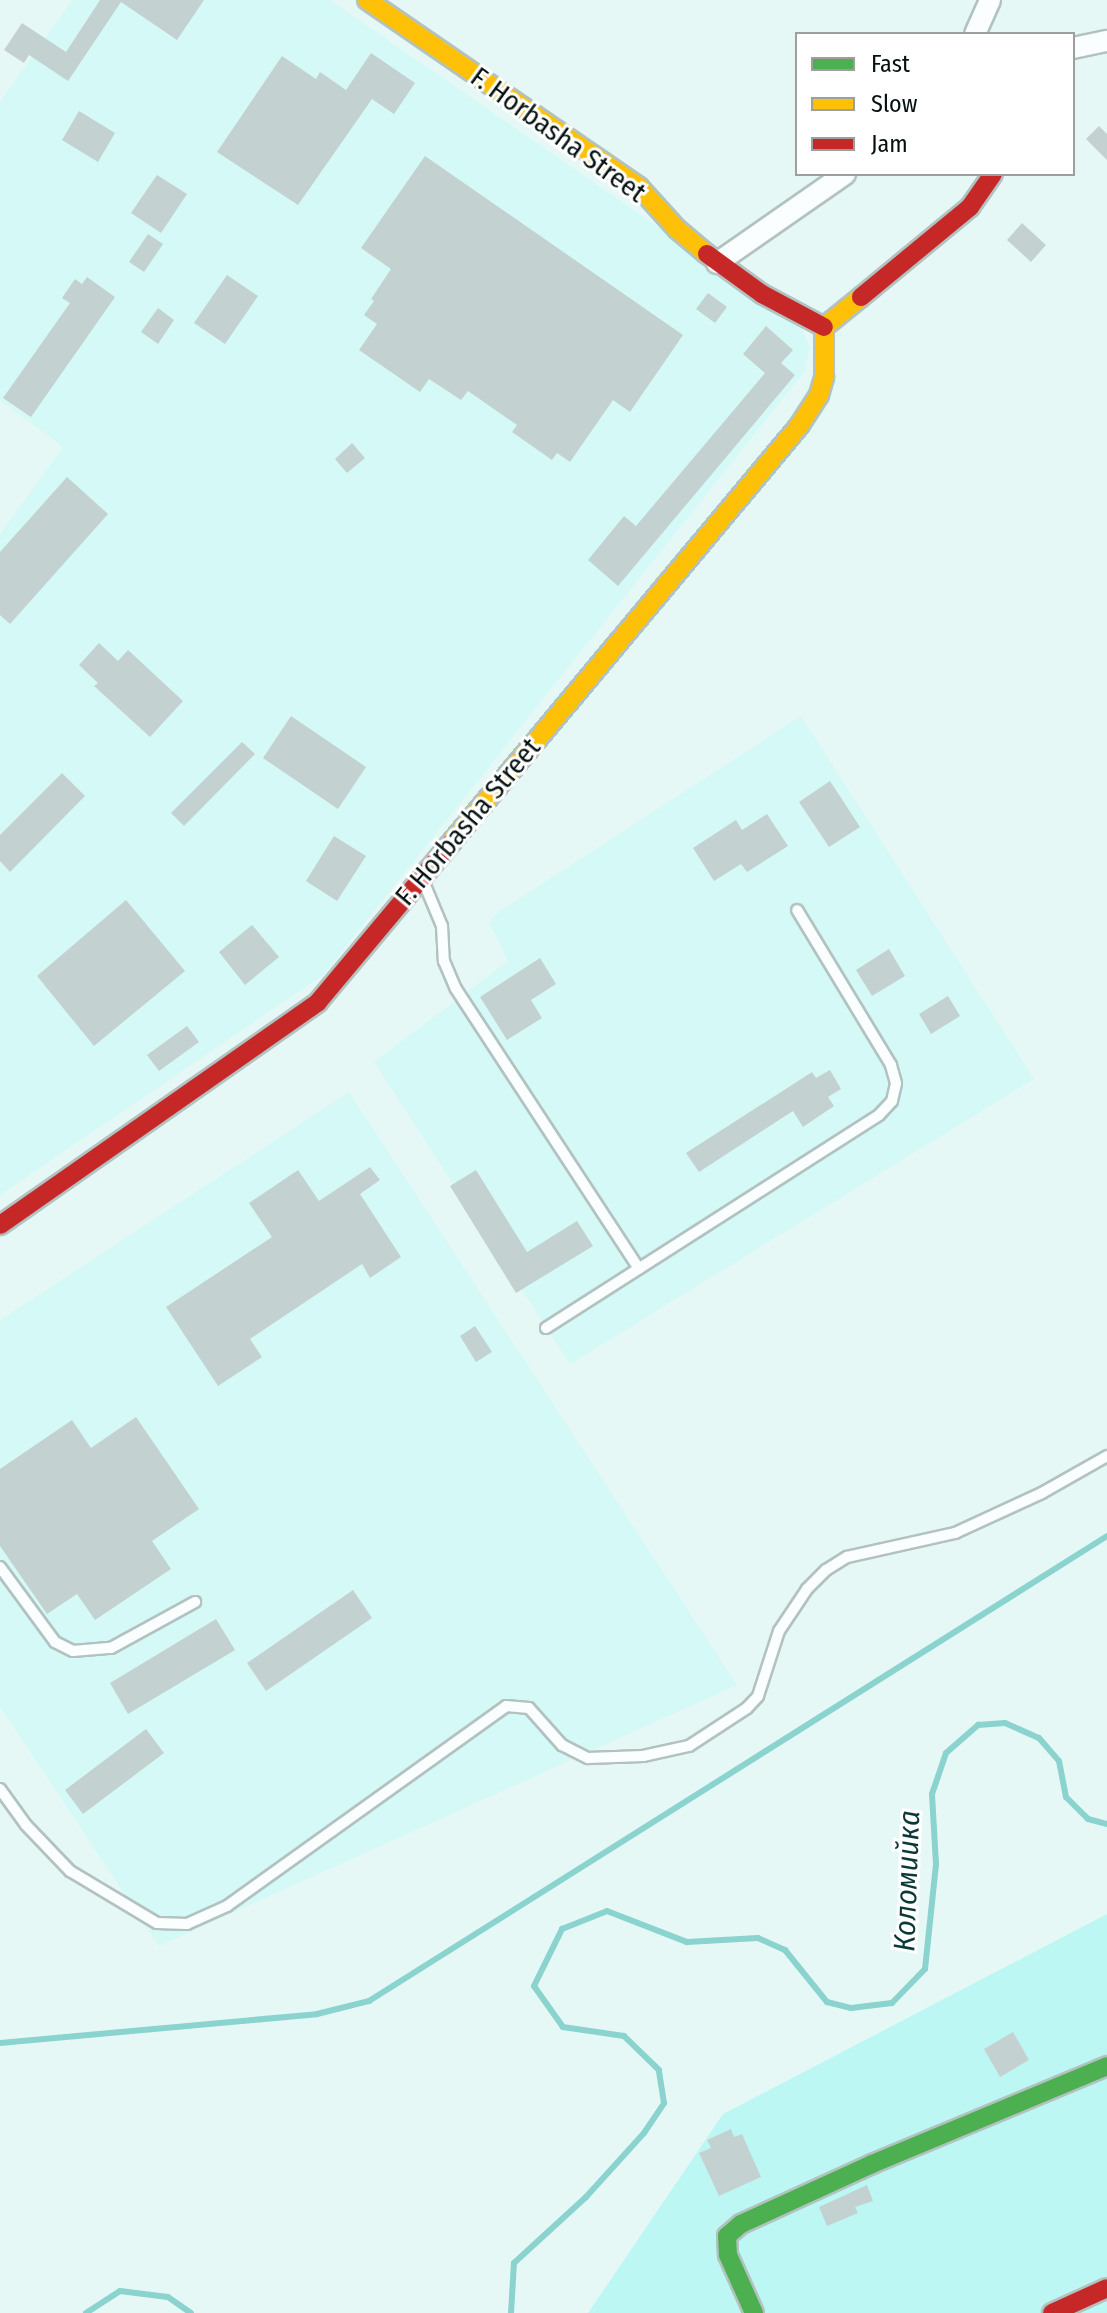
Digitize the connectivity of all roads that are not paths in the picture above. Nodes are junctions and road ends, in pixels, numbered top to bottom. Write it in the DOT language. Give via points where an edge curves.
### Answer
graph roads {
  1 [pos="367,0"];
  2 [pos="990,0"];
  3 [pos="976,32"];
  4 [pos="1107,41"];
  5 [pos="1075,48"];
  6 [pos="842,176"];
  7 [pos="992,176"];
  8 [pos="717,263"];
  9 [pos="824,327"];
  10 [pos="421,877"];
  11 [pos="797,910"];
  12 [pos="0,1225"];
  13 [pos="639,1269"];
  14 [pos="546,1328"];
  15 [pos="1107,1456"];
  16 [pos="0,1567"];
  17 [pos="195,1602"];
  18 [pos="0,1789"];
  19 [pos="1107,2066"];
  20 [pos="1107,2288"];
  21 [pos="754,2313"];
  22 [pos="1052,2313"];
  1 -- 8 [label="street, F. Horbasha Street" via="639,187"];
  2 -- 3 [label="street"];
  4 -- 5 [label="street"];
  6 -- 8 [label="street"];
  7 -- 9 [label="street" via="970,207"];
  8 -- 9 [label="street, F. Horbasha Street"];
  9 -- 10 [label="street, F. Horbasha Street" via="824,377 799,426"];
  10 -- 12 [label="street, F. Horbasha Street" via="309,1011"];
  10 -- 13 [label="lane" via="442,926 444,961 456,989"];
  11 -- 13 [label="lane" via="891,1065 896,1083 892,1101 879,1115"];
  13 -- 14 [label="lane"];
  15 -- 18 [label="lane" via="955,1533 847,1557 826,1570 788,1613 758,1696 689,1746 643,1756 588,1758 562,1745 529,1708 506,1706 227,1906 187,1924 157,1923 70,1871"];
  16 -- 17 [label="lane" via="55,1642 73,1651 111,1648"];
  19 -- 21 [label="street" via="741,2224 727,2236 728,2255"];
  20 -- 22 [label="street"];
}
